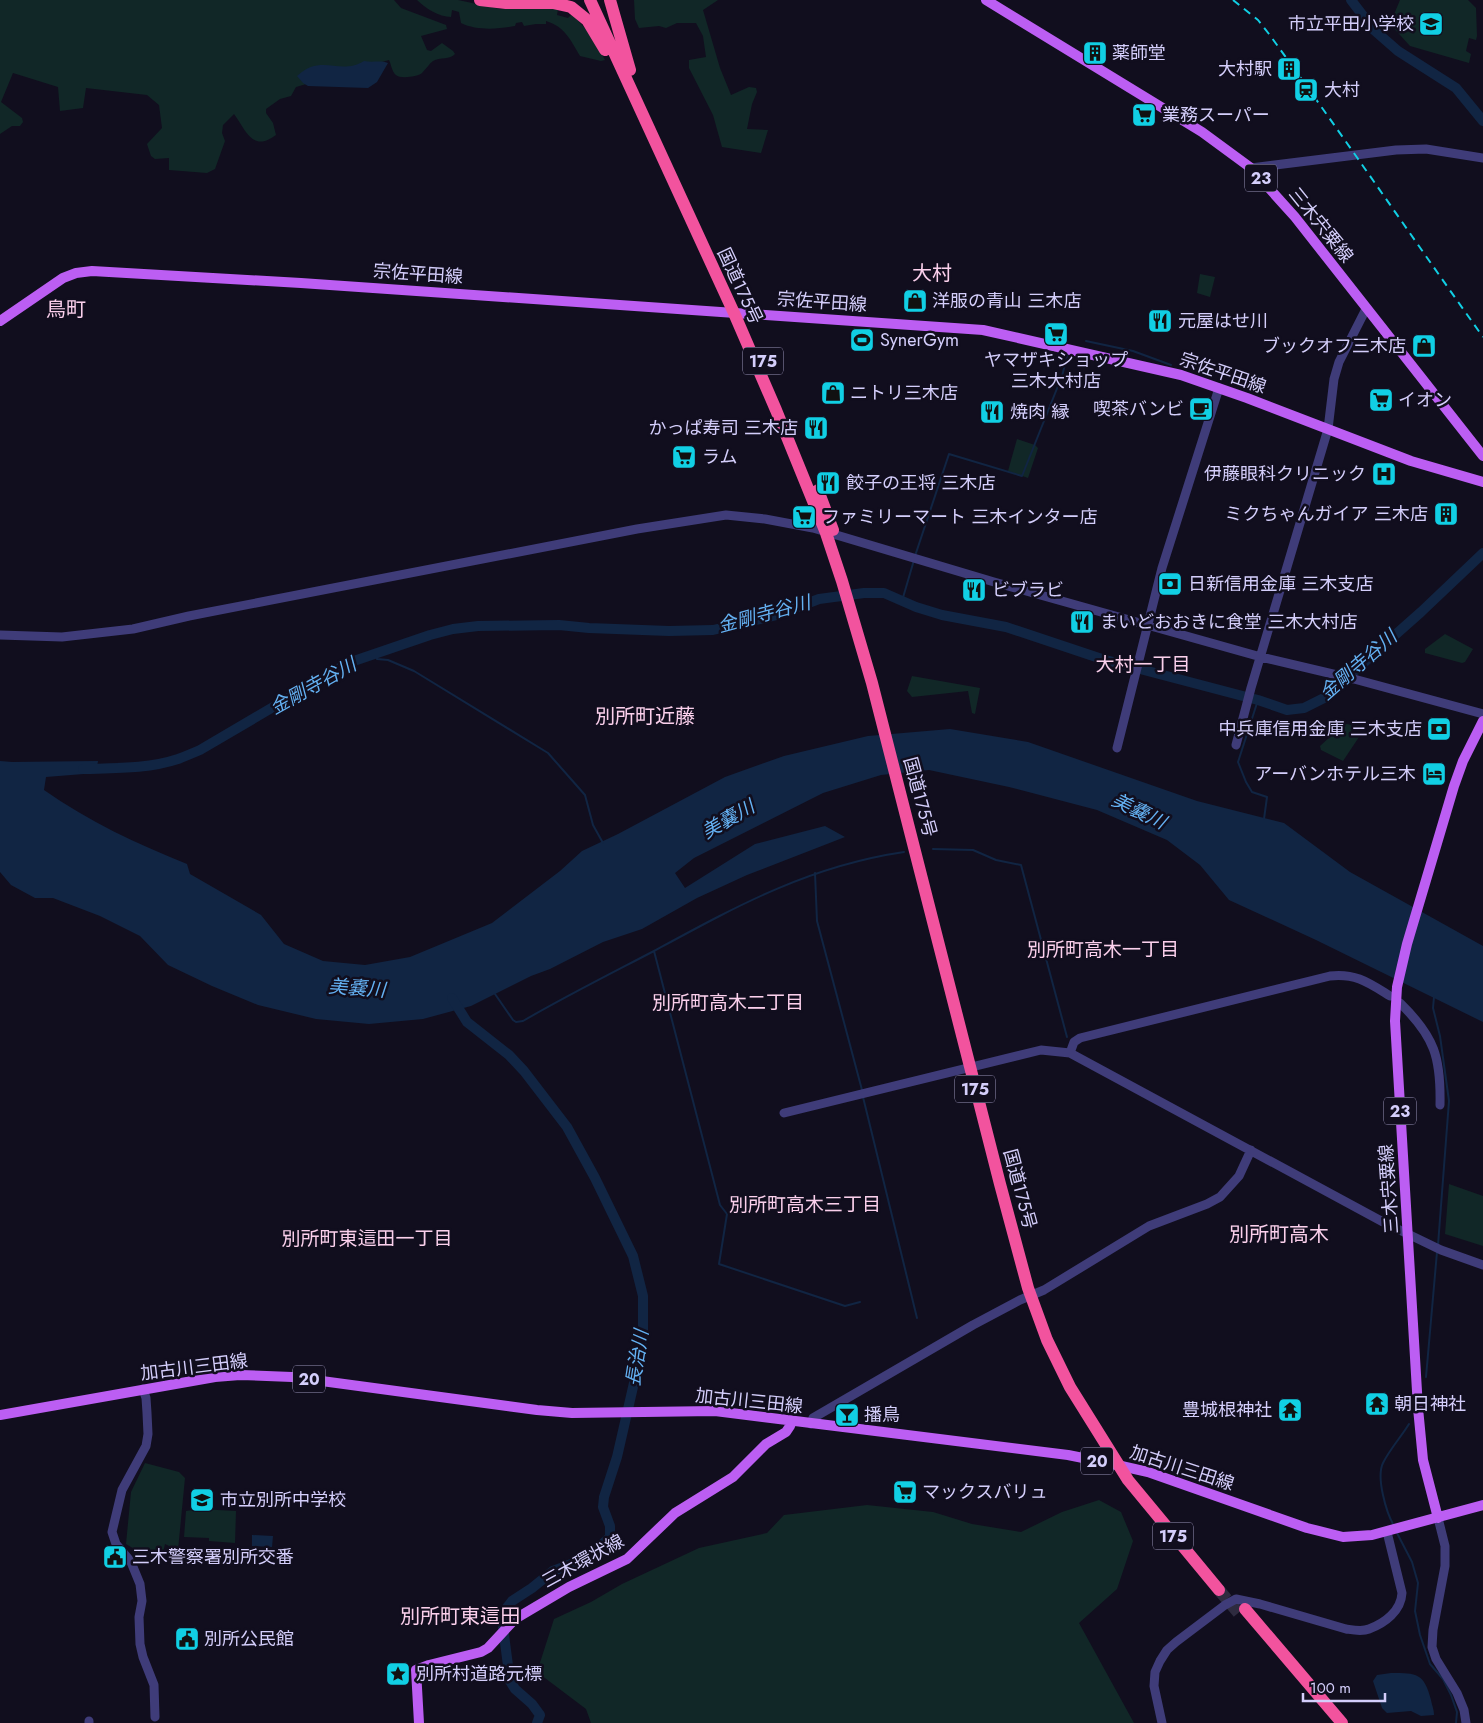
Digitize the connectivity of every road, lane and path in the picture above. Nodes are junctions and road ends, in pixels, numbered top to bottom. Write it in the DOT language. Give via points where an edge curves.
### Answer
graph roads {
  1 [pos="480,0"];
  2 [pos="590,0"];
  3 [pos="598,0"];
  4 [pos="610,0"];
  5 [pos="986,0"];
  6 [pos="630,70"];
  7 [pos="655,136"];
  8 [pos="1483,158"];
  9 [pos="1251,168"];
  10 [pos="1366,309"];
  11 [pos="738,313"];
  12 [pos="0,321"];
  13 [pos="1219,388"];
  14 [pos="1328,429"];
  15 [pos="1483,456"];
  16 [pos="1483,482"];
  17 [pos="830,534"];
  18 [pos="1148,625"];
  19 [pos="0,635"];
  20 [pos="1261,657"];
  21 [pos="1483,714"];
  22 [pos="1483,720"];
  23 [pos="1236,745"];
  24 [pos="1116,748"];
  25 [pos="1390,996"];
  26 [pos="1400,1003"];
  27 [pos="1070,1052"];
  28 [pos="973,1065"];
  29 [pos="1440,1106"];
  30 [pos="784,1113"];
  31 [pos="1251,1150"];
  32 [pos="1408,1234"];
  33 [pos="1483,1265"];
  34 [pos="143,1389"];
  35 [pos="0,1415"];
  36 [pos="791,1421"];
  37 [pos="811,1424"];
  38 [pos="1483,1505"];
  39 [pos="1438,1518"];
  40 [pos="1393,1530"];
  41 [pos="1223,1589"];
  42 [pos="155,1716"];
  43 [pos="420,1723"];
  44 [pos="1162,1723"];
  45 [pos="1332,1723"];
  46 [pos="1342,1723"];
  47 [pos="1466,1723"];
  1 -- 7 [label="highway" via="553,3 571,7 580,13"];
  2 -- 7 [label="highway, 国道175号 / 175"];
  3 -- 6 [label="highway, 国道175号 / 175"];
  4 -- 6 [label="highway"];
  5 -- 9 [label="main road, 三木宍粟線 / 23" via="1202,132"];
  6 -- 7 [label="highway, 国道175号 / 175"];
  7 -- 11 [label="highway, 国道175号 / 175"];
  8 -- 9 [label="street" via="1426,149 1396,150"];
  9 -- 10 [label="main road, 三木宍粟線 / 23" via="1289,210"];
  10 -- 14 [label="street" via="1339,362"];
  10 -- 15 [label="main road, 三木宍粟線 / 23"];
  11 -- 12 [label="main road, 宗佐平田線" via="92,271 76,272 63,278"];
  11 -- 13 [label="main road, 宗佐平田線" via="983,330 1181,375"];
  11 -- 17 [label="highway, 国道175号 / 175"];
  13 -- 14 [label="main road, 宗佐平田線"];
  13 -- 18 [label="street" via="1172,536"];
  14 -- 16 [label="main road, 宗佐平田線" via="1410,461"];
  14 -- 20 [label="street"];
  17 -- 18 [label="street"];
  17 -- 19 [label="street" via="765,519 726,516 637,529 133,629 62,637"];
  17 -- 28 [label="highway, 国道175号 / 175" via="878,690"];
  18 -- 20 [label="street"];
  18 -- 24 [label="street"];
  20 -- 21 [label="street"];
  20 -- 23 [label="street"];
  22 -- 32 [label="main road, 三木宍粟線 / 23" via="1454,786 1401,964 1396,1041"];
  25 -- 27 [label="street" via="1356,977 1344,974 1330,976 1080,1038 1074,1042"];
  26 -- 29 [label="street" via="1430,1038 1441,1076"];
  27 -- 28 [label="street" via="1041,1050"];
  27 -- 31 [label="street"];
  28 -- 30 [label="street"];
  28 -- 41 [label="highway, 国道175号 / 175" via="1047,1340 1070,1387 1154,1514"];
  31 -- 32 [label="street"];
  31 -- 37 [label="street" via="1239,1176 1220,1197 1148,1226 1044,1290 973,1325 889,1373 813,1418"];
  32 -- 33 [label="street"];
  32 -- 39 [label="main road, 三木宍粟線 / 23" via="1423,1460"];
  34 -- 35 [label="main road, 加古川三田線 / 20"];
  34 -- 36 [label="main road, 加古川三田線 / 20" via="215,1377 272,1376 537,1410 572,1413 715,1411"];
  34 -- 42 [label="street" via="147,1414 146,1446 122,1490 112,1532 116,1544 131,1562 140,1584 140,1644 154,1685"];
  36 -- 37 [label="main road, 加古川三田線 / 20"];
  36 -- 43 [label="main road, 三木環状線" via="786,1432 766,1444 733,1477 675,1513 627,1559 569,1587 515,1619 488,1648 416,1670"];
  37 -- 40 [label="main road, 加古川三田線 / 20" via="1108,1462 1148,1472 1343,1537"];
  38 -- 39 [label="main road, 加古川三田線 / 20"];
  39 -- 40 [label="main road, 加古川三田線 / 20"];
  39 -- 47 [label="street" via="1445,1546 1445,1566 1432,1647 1457,1693"];
  40 -- 44 [label="street" via="1402,1593 1397,1611 1369,1629 1346,1629 1236,1599 1167,1650 1155,1672 1154,1686"];
  45 -- 46 [label="highway" via="1243,1613"];
}
